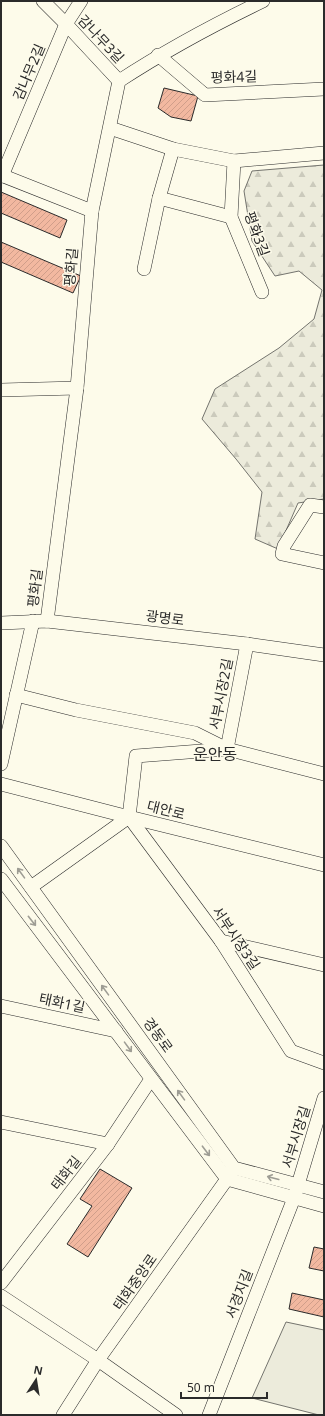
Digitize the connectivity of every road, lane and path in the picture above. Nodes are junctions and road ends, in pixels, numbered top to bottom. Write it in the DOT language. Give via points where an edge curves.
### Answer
graph roads {
  1 [pos="43,1"];
  2 [pos="81,1"];
  3 [pos="263,1"];
  4 [pos="66,24"];
  5 [pos="158,56"];
  6 [pos="119,81"];
  7 [pos="324,88"];
  8 [pos="110,128"];
  9 [pos="173,149"];
  10 [pos="324,153"];
  11 [pos="234,161"];
  12 [pos="2,175"];
  13 [pos="160,198"];
  14 [pos="92,211"];
  15 [pos="231,217"];
  16 [pos="144,269"];
  17 [pos="262,292"];
  18 [pos="77,388"];
  19 [pos="1,390"];
  20 [pos="324,507"];
  21 [pos="324,563"];
  22 [pos="33,621"];
  23 [pos="47,621"];
  24 [pos="1,623"];
  25 [pos="247,644"];
  26 [pos="324,655"];
  27 [pos="16,695"];
  28 [pos="227,749"];
  29 [pos="1,764"];
  30 [pos="324,774"];
  31 [pos="5,788"];
  32 [pos="129,818"];
  33 [pos="1,846"];
  34 [pos="324,865"];
  35 [pos="1,879"];
  36 [pos="31,887"];
  37 [pos="6,897"];
  38 [pos="221,941"];
  39 [pos="324,965"];
  40 [pos="1,1006"];
  41 [pos="116,1031"];
  42 [pos="324,1063"];
  43 [pos="151,1079"];
  44 [pos="324,1098"];
  45 [pos="1,1122"];
  46 [pos="108,1144"];
  47 [pos="234,1168"];
  48 [pos="227,1179"];
  49 [pos="298,1185"];
  50 [pos="324,1192"];
  51 [pos="294,1198"];
  52 [pos="324,1206"];
  53 [pos="1,1283"];
  54 [pos="1,1296"];
  55 [pos="98,1360"];
  56 [pos="63,1415"];
  57 [pos="176,1415"];
  58 [pos="209,1415"];
  1 -- 4 [label="street, 감나무3길"];
  2 -- 4 [label="street, 감나무2길"];
  3 -- 5 [label="street"];
  4 -- 6 [label="street, 감나무3길"];
  4 -- 12 [label="street, 감나무2길"];
  5 -- 6 [label="street"];
  5 -- 7 [label="street, 평화4길" via="205,95"];
  6 -- 8 [label="street, 평화길"];
  8 -- 9 [label="street"];
  8 -- 14 [label="street, 평화길"];
  9 -- 11 [label="street"];
  9 -- 13 [label="street"];
  10 -- 11 [label="street"];
  11 -- 15 [label="street, 평화3길"];
  12 -- 14 [label="street, 감나무2길"];
  13 -- 15 [label="street"];
  13 -- 16 [label="street"];
  14 -- 18 [label="street, 평화길"];
  15 -- 17 [label="street, 평화3길"];
  18 -- 19 [label="street"];
  18 -- 23 [label="street, 평화길"];
  20 -- 21 [label="street" via="310,505 284,546 282,554"];
  22 -- 23 [label="street, 광명로"];
  22 -- 24 [label="street, 광명로"];
  22 -- 27 [label="street"];
  23 -- 25 [label="street, 광명로"];
  25 -- 26 [label="street, 광명로"];
  25 -- 28 [label="street, 서부시장2길"];
  27 -- 28 [label="street" via="76,710 195,732"];
  27 -- 29 [label="street"];
  28 -- 30 [label="street, 서부시장2길"];
  28 -- 32 [label="street, 서부시장2길" via="136,756"];
  31 -- 32 [label="street, 대안로"];
  32 -- 34 [label="street, 대안로"];
  32 -- 36 [label="street"];
  32 -- 38 [label="street, 서부시장3길"];
  36 -- 33 [label="street, 경동로, one-way"];
  35 -- 37 [label="street"];
  47 -- 36 [label="street, 경동로, one-way"];
  37 -- 41 [label="street, one-way"];
  38 -- 39 [label="street"];
  38 -- 42 [label="street, 서부시장3길" via="291,1051"];
  40 -- 41 [label="street, 태화1길"];
  41 -- 43 [label="street, one-way"];
  43 -- 46 [label="street, 태화길"];
  43 -- 48 [label="street, one-way"];
  44 -- 49 [label="street, 서부시장길"];
  45 -- 46 [label="street"];
  46 -- 53 [label="street, 태화길"];
  47 -- 48 [label="street, 태화중앙로"];
  49 -- 47 [label="street, one-way"];
  48 -- 51 [label="street"];
  48 -- 55 [label="street, 태화중앙로"];
  49 -- 50 [label="street"];
  49 -- 51 [label="street, 서경지길"];
  51 -- 52 [label="street"];
  51 -- 58 [label="street, 서경지길"];
  54 -- 55 [label="street"];
  55 -- 56 [label="street, 태화중앙로"];
  55 -- 57 [label="street"];
}
